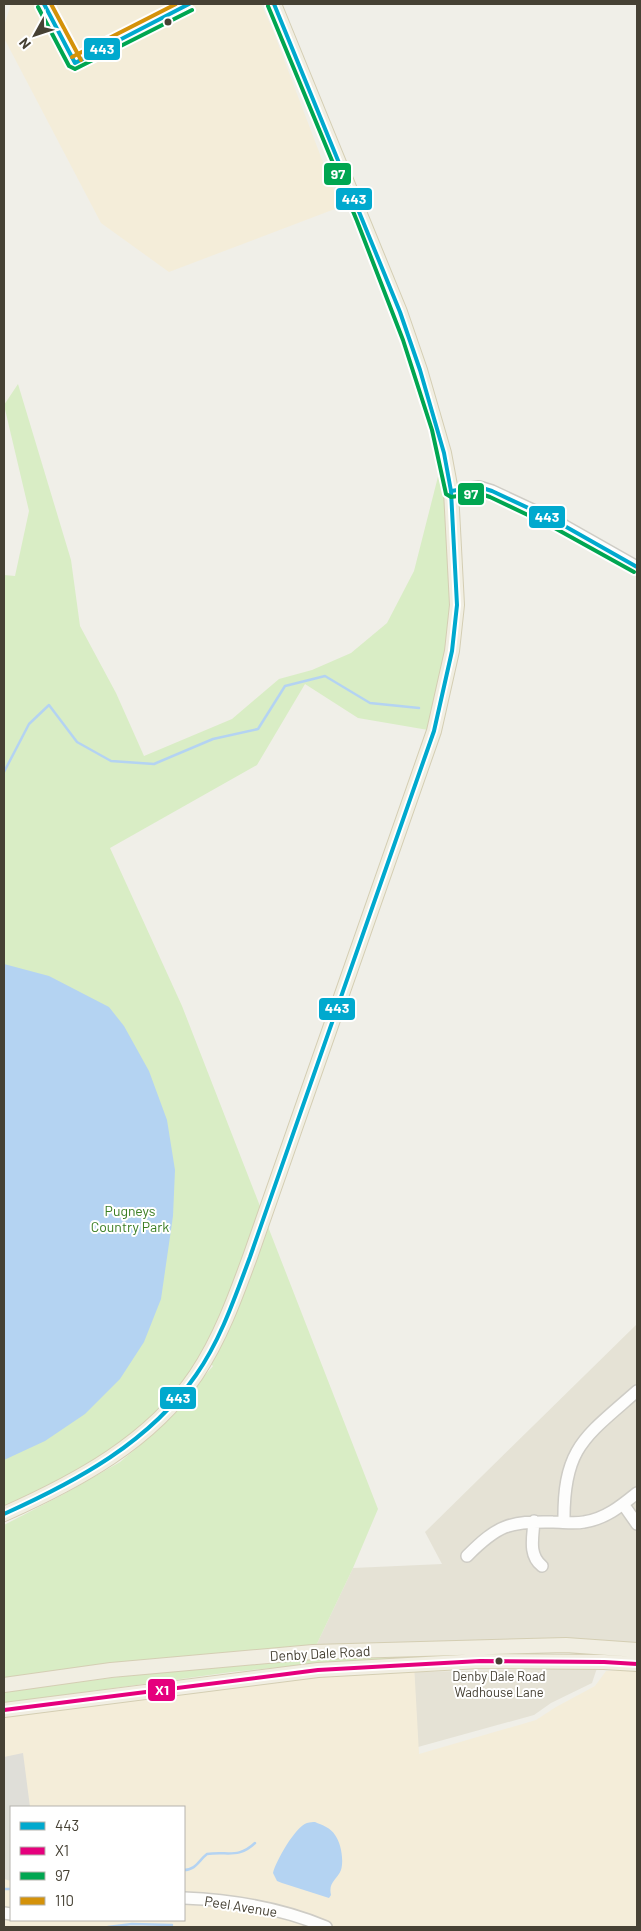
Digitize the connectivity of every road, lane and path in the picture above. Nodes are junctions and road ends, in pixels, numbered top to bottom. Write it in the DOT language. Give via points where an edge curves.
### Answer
graph roads {
  1 [pos="274,4"];
  2 [pos="451,491"];
  3 [pos="637,567"];
  4 [pos="637,1390"];
  5 [pos="637,1493"];
  6 [pos="623,1504"];
  7 [pos="4,1514"];
  8 [pos="534,1521"];
  9 [pos="564,1522"];
  10 [pos="637,1524"];
  11 [pos="477,1546"];
  12 [pos="487,1554"];
  13 [pos="467,1556"];
  14 [pos="542,1566"];
  15 [pos="637,1650"];
  16 [pos="637,1664"];
  17 [pos="4,1685"];
  18 [pos="4,1710"];
  19 [pos="185,1898"];
  20 [pos="326,1927"];
  1 -- 2 [label="main road" via="400,312 444,453"];
  2 -- 3 [label="street" via="479,487 492,491 554,520"];
  2 -- 7 [label="main road" via="457,605 452,651 434,731 220,1332 183,1393 150,1428 94,1468"];
  4 -- 9 [label="street" via="585,1438 575,1453 565,1486"];
  5 -- 6 [label="street"];
  6 -- 9 [label="street" via="598,1518"];
  6 -- 10 [label="street"];
  8 -- 9 [label="street"];
  8 -- 11 [label="street" via="500,1528"];
  8 -- 14 [label="street" via="533,1553"];
  11 -- 12 [label="street"];
  11 -- 13 [label="street"];
  15 -- 17 [label="main road, Denby Dale Road" via="566,1645 313,1652 110,1670"];
  16 -- 18 [label="main road, Denby Dale Road" via="480,1661 318,1670"];
  19 -- 20 [label="street, Peel Avenue" via="283,1912"];
}
